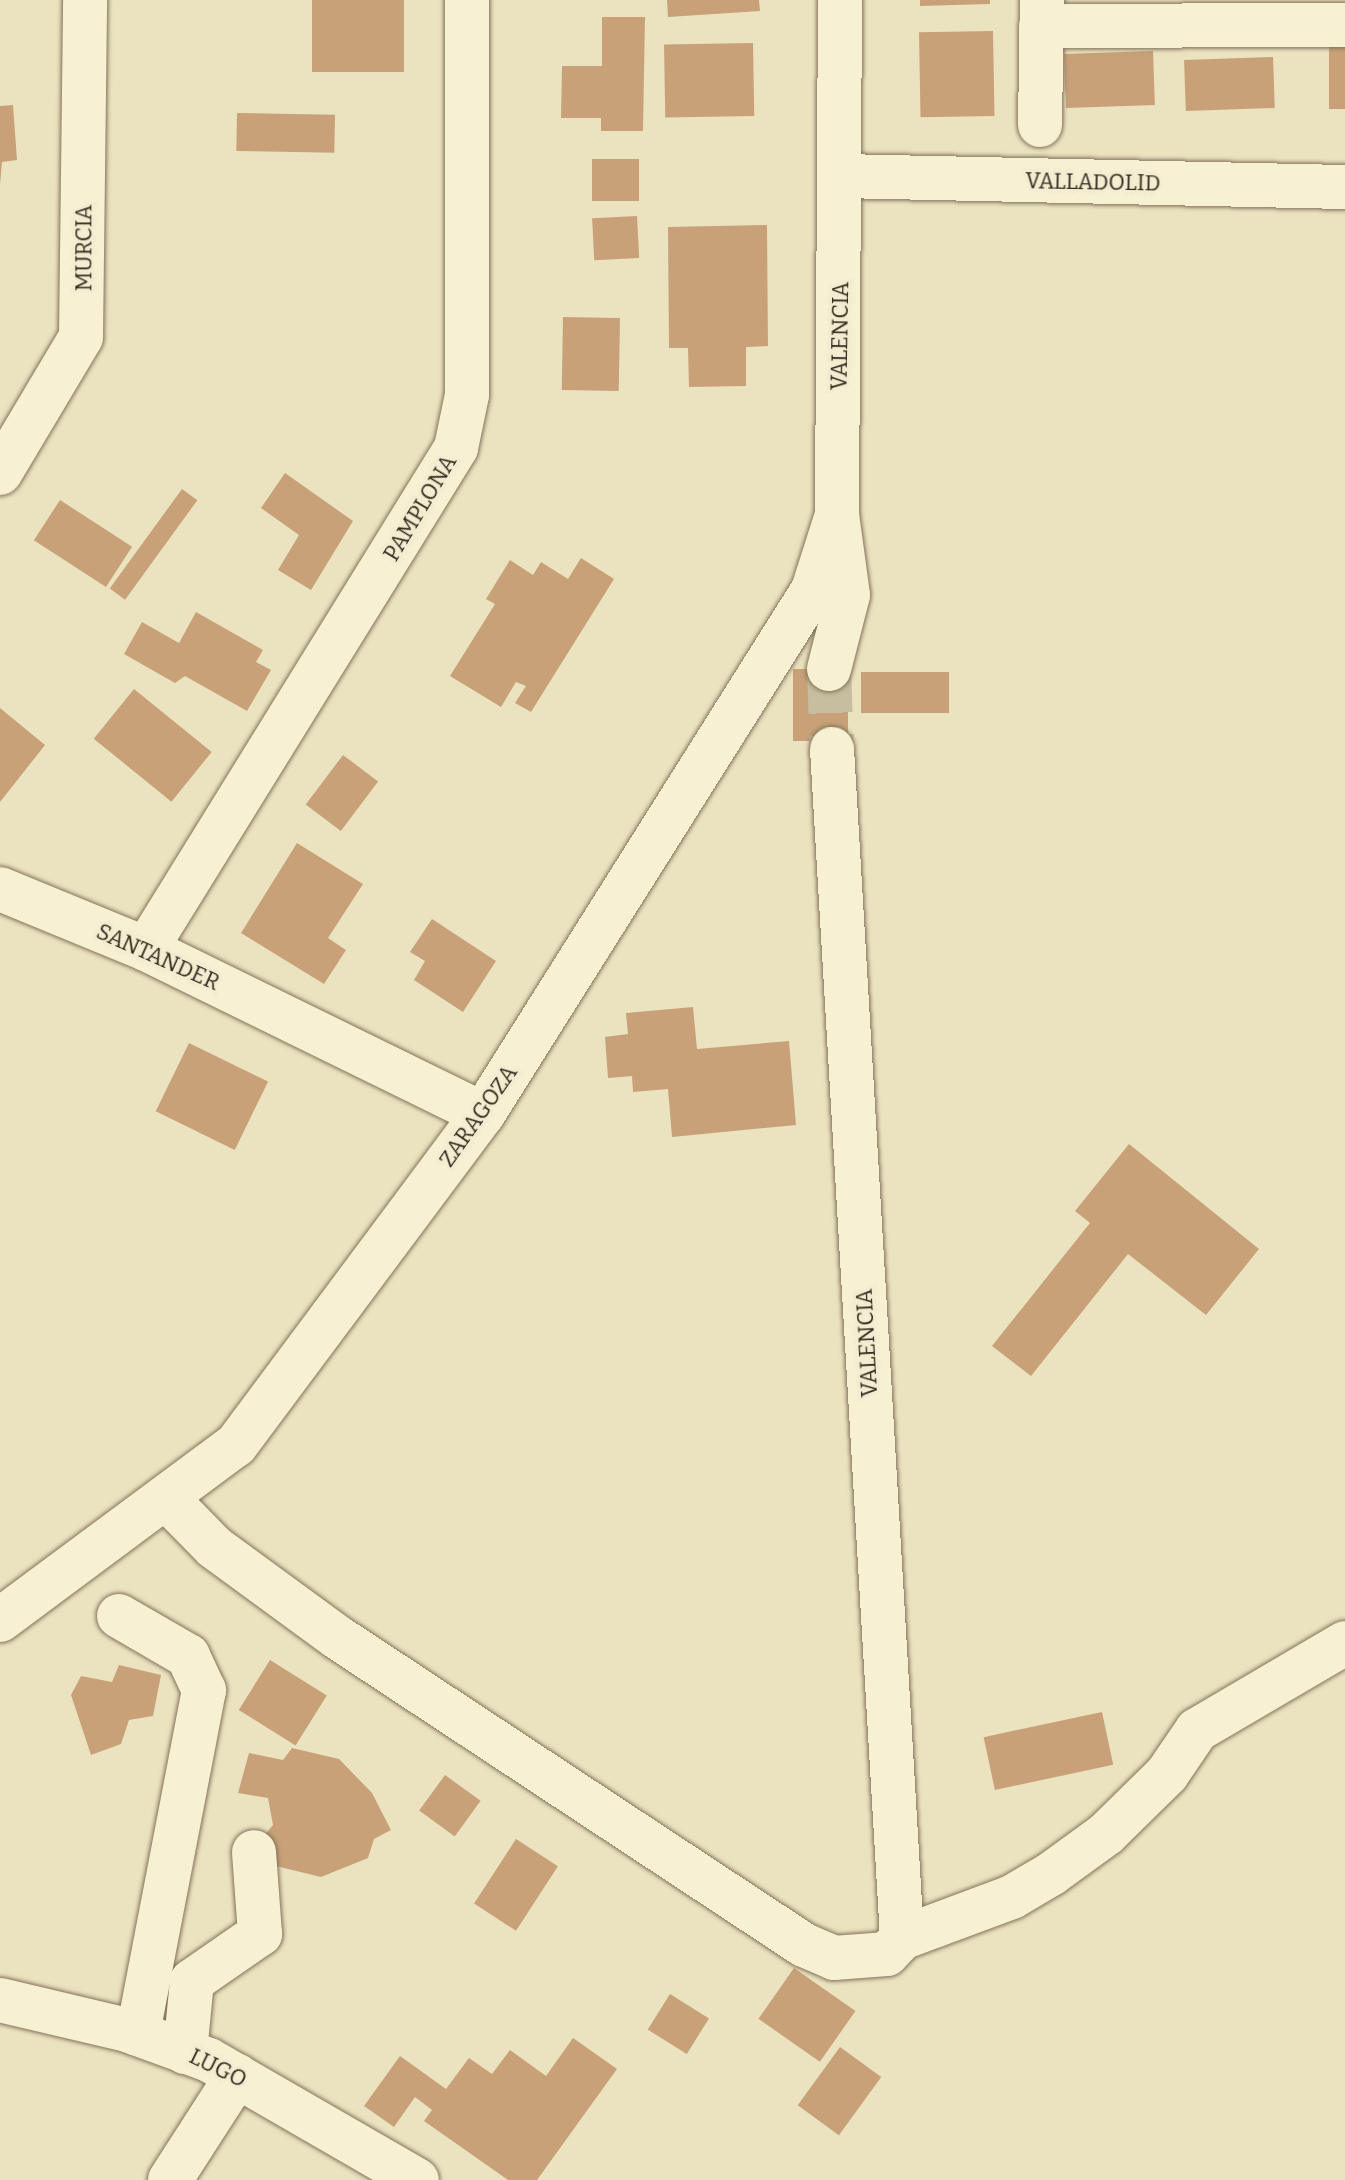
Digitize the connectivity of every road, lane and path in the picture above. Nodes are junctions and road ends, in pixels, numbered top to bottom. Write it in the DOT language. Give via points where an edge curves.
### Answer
graph roads {
  1 [pos="85,0"];
  2 [pos="467,0"];
  3 [pos="840,0"];
  4 [pos="1042,13"];
  5 [pos="1345,25"];
  6 [pos="1040,125"];
  7 [pos="841,176"];
  8 [pos="1345,187"];
  9 [pos="0,473"];
  10 [pos="837,515"];
  11 [pos="829,669"];
  12 [pos="832,749"];
  13 [pos="0,889"];
  14 [pos="146,949"];
  15 [pos="483,1114"];
  16 [pos="169,1501"];
  17 [pos="119,1616"];
  18 [pos="0,1620"];
  19 [pos="1345,1643"];
  20 [pos="254,1852"];
  21 [pos="902,1938"];
  22 [pos="0,2000"];
  23 [pos="138,2034"];
  24 [pos="185,2052"];
  25 [pos="237,2076"];
  26 [pos="170,2180"];
  27 [pos="417,2180"];
  1 -- 9 [label="street, MURCIA" via="81,337"];
  2 -- 14 [label="street, PAMPLONA" via="467,395 456,448"];
  3 -- 7 [label="street, VALENCIA"];
  4 -- 5 [label="street"];
  4 -- 6 [label="street"];
  7 -- 8 [label="street, VALLADOLID"];
  7 -- 10 [label="street, VALENCIA"];
  10 -- 11 [label="street, VALENCIA" via="848,595"];
  10 -- 15 [label="street, ZARAGOZA" via="813,590"];
  12 -- 21 [label="street, VALENCIA"];
  13 -- 14 [label="street, SANTANDER"];
  14 -- 15 [label="street, SANTANDER"];
  15 -- 16 [label="street, ZARAGOZA" via="236,1445"];
  16 -- 18 [label="street, ZARAGOZA"];
  16 -- 21 [label="street" via="214,1547 337,1637 804,1945 863,1959 887,1954"];
  17 -- 23 [label="street" via="188,1656 204,1690"];
  19 -- 21 [label="street" via="1197,1730 1167,1774 1051,1874 1012,1897"];
  20 -- 24 [label="street" via="260,1934 192,1981"];
  22 -- 23 [label="street, LUGO"];
  23 -- 24 [label="street, LUGO"];
  24 -- 25 [label="street, LUGO"];
  25 -- 26 [label="street"];
  25 -- 27 [label="street, LUGO"];
}
